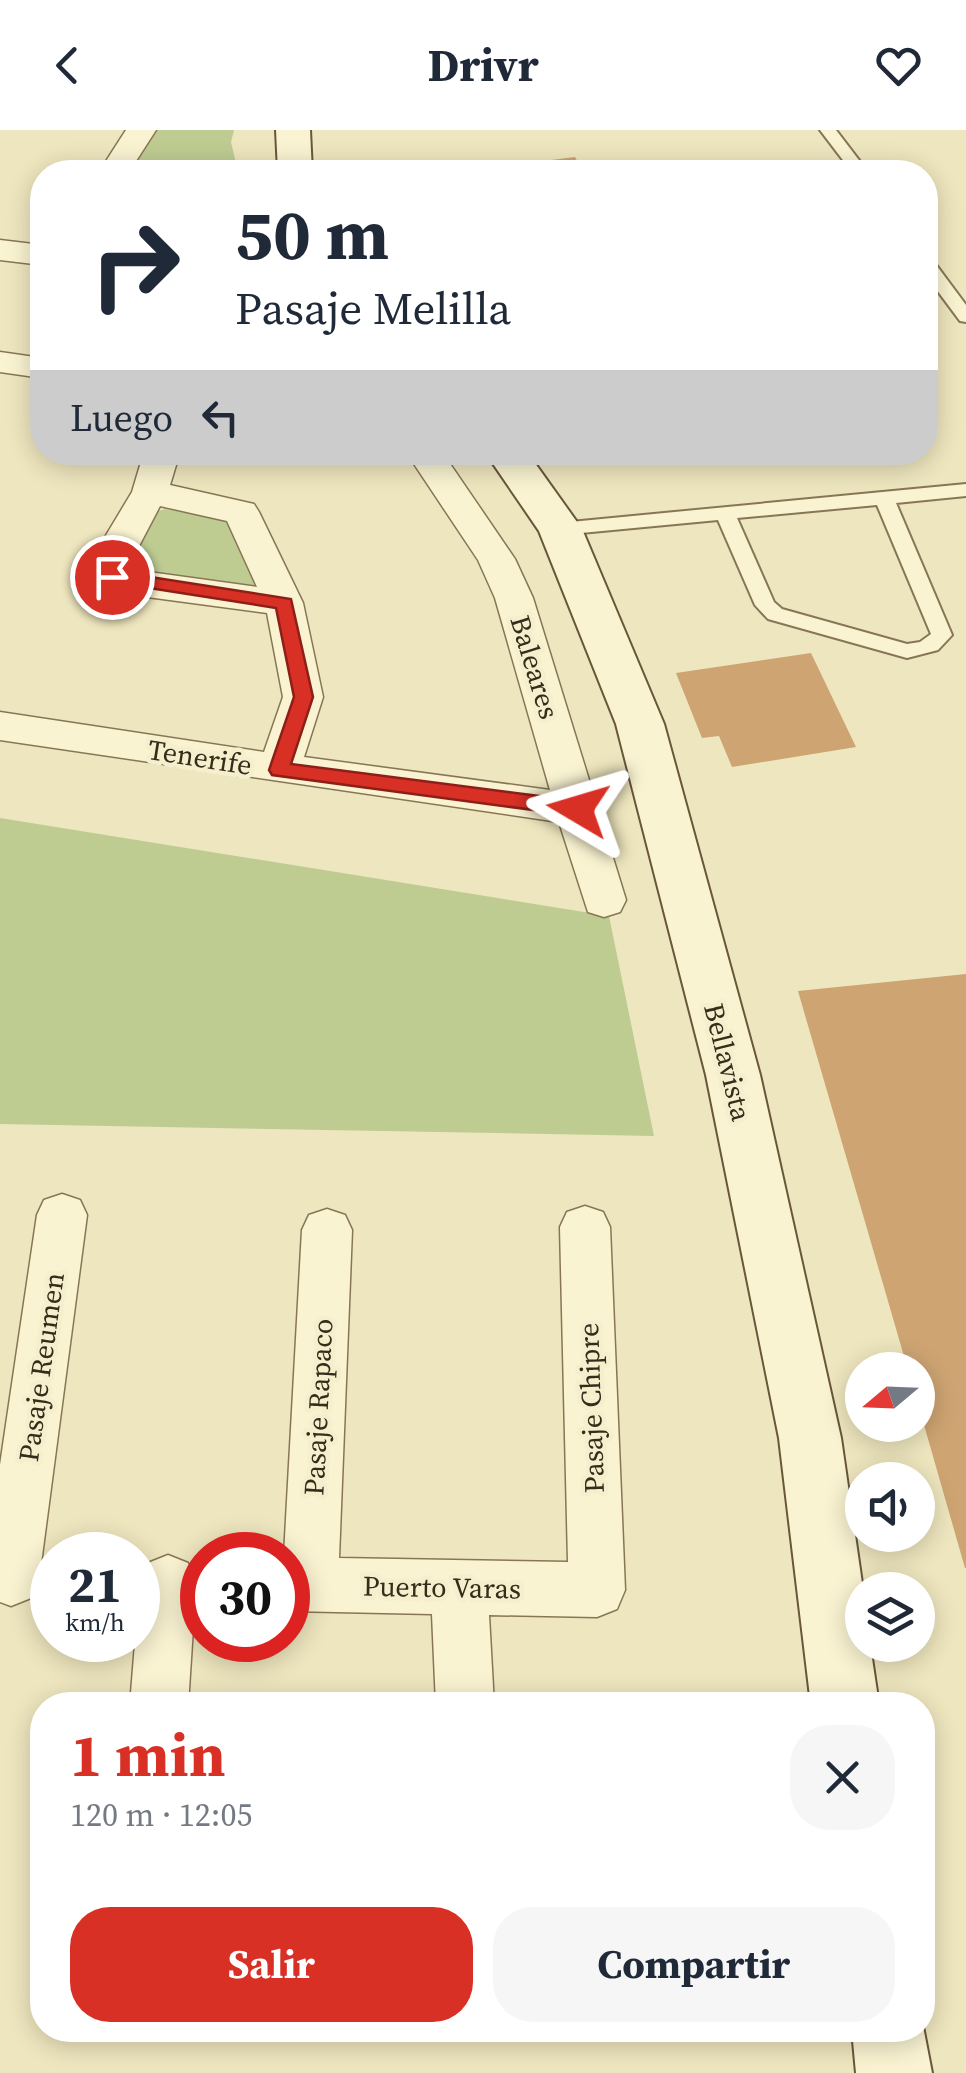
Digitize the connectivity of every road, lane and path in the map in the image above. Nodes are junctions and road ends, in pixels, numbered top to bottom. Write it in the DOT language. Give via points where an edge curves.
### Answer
graph roads {
  1 [pos="142,130"];
  2 [pos="293,130"];
  3 [pos="828,130"];
  4 [pos="122,160"];
  5 [pos="294,160"];
  6 [pos="851,160"];
  7 [pos="0,220"];
  8 [pos="30,224"];
  9 [pos="0,250"];
  10 [pos="30,254"];
  11 [pos="938,279"];
  12 [pos="966,317"];
  13 [pos="158,465"];
  14 [pos="433,465"];
  15 [pos="514,465"];
  16 [pos="966,490"];
  17 [pos="150,492"];
  18 [pos="884,498"];
  19 [pos="725,513"];
  20 [pos="560,529"];
  21 [pos="284,603"];
  22 [pos="0,726"];
  23 [pos="279,770"];
  24 [pos="578,809"];
  25 [pos="604,900"];
  26 [pos="62,1215"];
  27 [pos="585,1227"];
  28 [pos="327,1230"];
  29 [pos="303,1532"];
  30 [pos="21,1579"];
  31 [pos="169,1582"];
  32 [pos="310,1584"];
  33 [pos="459,1588"];
  34 [pos="598,1590"];
  35 [pos="160,1692"];
  36 [pos="463,1692"];
  37 [pos="843,1692"];
  38 [pos="890,2042"];
  39 [pos="894,2073"];
  1 -- 4 [label="street"];
  2 -- 5 [label="main road"];
  3 -- 6 [label="lane"];
  7 -- 8 [label="street"];
  9 -- 10 [label="street"];
  11 -- 12 [label="lane"];
  13 -- 17 [label="street"];
  14 -- 24 [label="street, Baleares" via="514,598"];
  15 -- 20 [label="main road, Bellavista"];
  16 -- 18 [label="lane"];
  17 -- 21 [label="street" via="242,512"];
  17 -- 21 [label="street" via="106,568 112,577"];
  18 -- 19 [label="lane"];
  18 -- 19 [label="lane" via="942,635 921,650 775,614"];
  19 -- 20 [label="lane"];
  20 -- 37 [label="main road, Bellavista" via="640,724 733,1076 810,1438"];
  21 -- 23 [label="street" via="303,697"];
  22 -- 23 [label="street, Tenerife"];
  23 -- 24 [label="street, Tenerife"];
  24 -- 25 [label="street, Baleares"];
  26 -- 30 [label="street, Pasaje Reumen"];
  27 -- 34 [label="street, Pasaje Chipre"];
  28 -- 29 [label="street, Pasaje Rapaco"];
  31 -- 35 [label="street"];
  32 -- 33 [label="street, Puerto Varas"];
  33 -- 34 [label="street, Puerto Varas"];
  33 -- 36 [label="street"];
  38 -- 39 [label="main road"];
}
